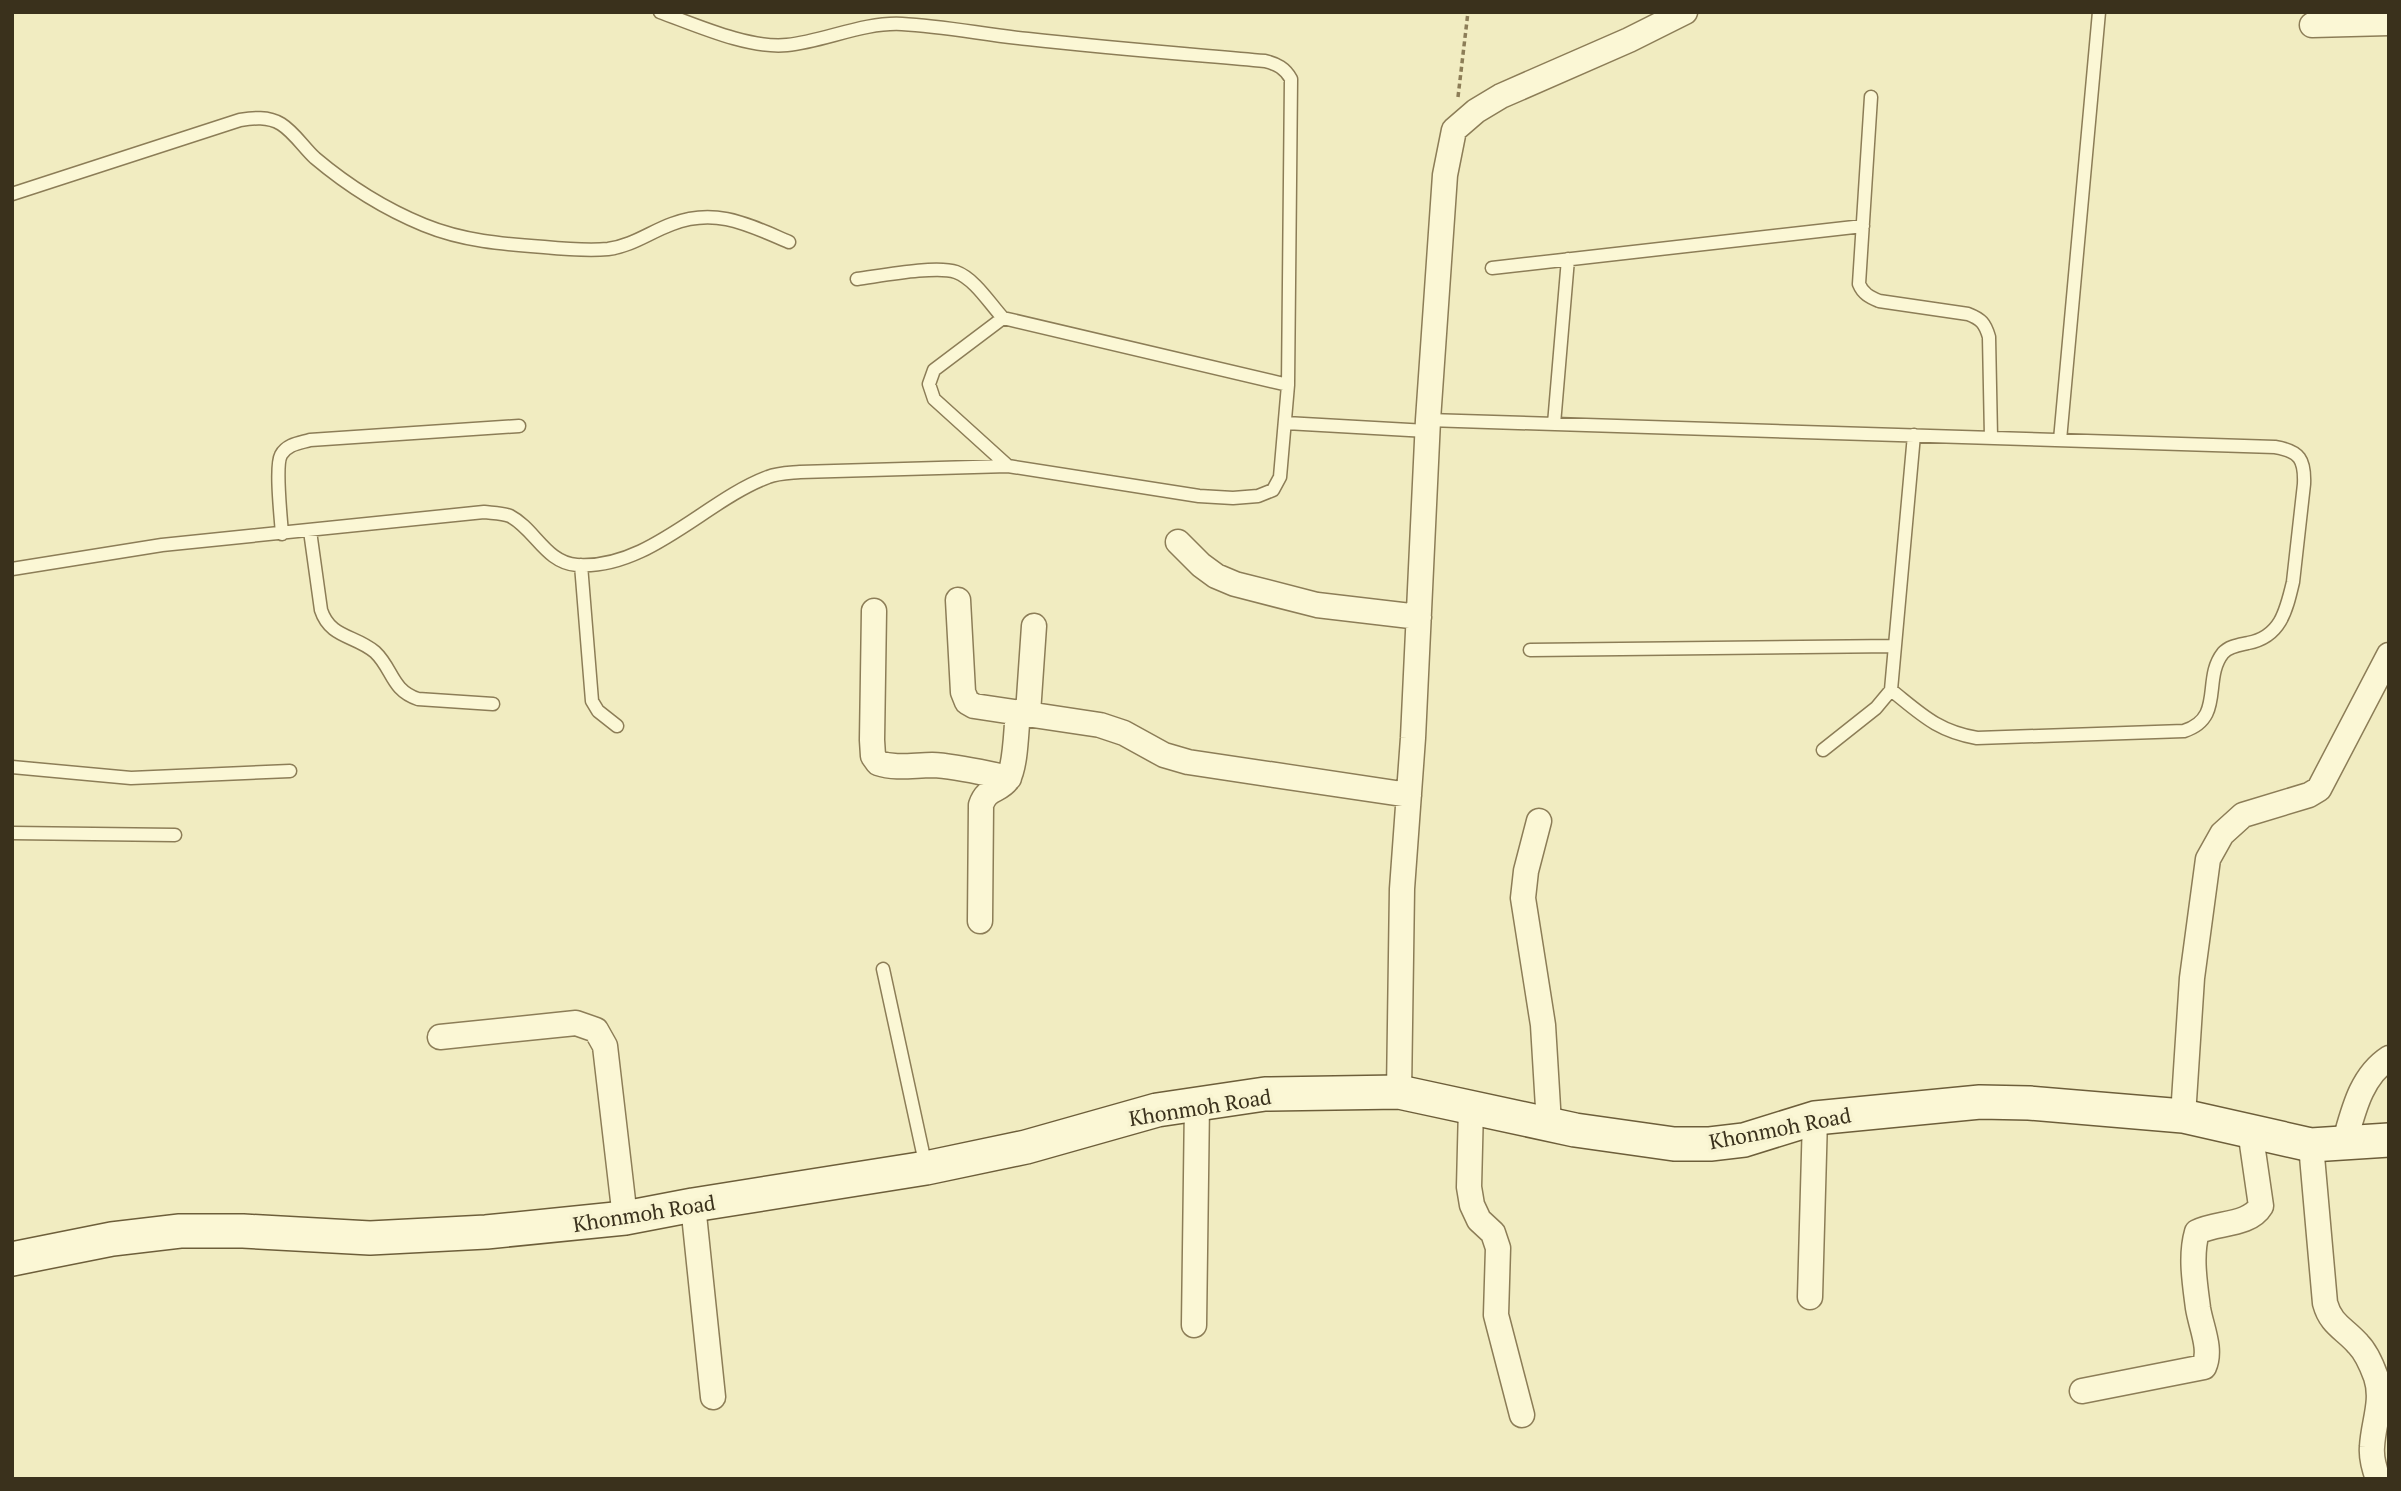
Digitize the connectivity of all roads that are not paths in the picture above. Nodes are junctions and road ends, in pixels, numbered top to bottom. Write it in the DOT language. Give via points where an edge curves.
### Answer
graph roads {
  1 [pos="660,12"];
  2 [pos="1685,12"];
  3 [pos="2099,12"];
  4 [pos="2389,23"];
  5 [pos="2312,25"];
  6 [pos="1871,97"];
  7 [pos="12,194"];
  8 [pos="1863,226"];
  9 [pos="789,242"];
  10 [pos="1568,259"];
  11 [pos="1492,268"];
  12 [pos="857,279"];
  13 [pos="1003,318"];
  14 [pos="1287,385"];
  15 [pos="1286,423"];
  16 [pos="1553,424"];
  17 [pos="1427,425"];
  18 [pos="519,426"];
  19 [pos="1914,435"];
  20 [pos="1991,438"];
  21 [pos="2060,440"];
  22 [pos="1008,466"];
  23 [pos="310,531"];
  24 [pos="282,534"];
  25 [pos="1178,542"];
  26 [pos="581,565"];
  27 [pos="12,569"];
  28 [pos="958,600"];
  29 [pos="874,611"];
  30 [pos="1419,617"];
  31 [pos="1034,626"];
  32 [pos="1895,646"];
  33 [pos="1530,650"];
  34 [pos="2389,655"];
  35 [pos="1891,690"];
  36 [pos="493,704"];
  37 [pos="1023,713"];
  38 [pos="617,726"];
  39 [pos="1824,750"];
  40 [pos="12,768"];
  41 [pos="290,771"];
  42 [pos="1009,778"];
  43 [pos="1409,795"];
  44 [pos="1539,821"];
  45 [pos="12,833"];
  46 [pos="175,835"];
  47 [pos="980,921"];
  48 [pos="883,969"];
  49 [pos="440,1037"];
  50 [pos="2389,1058"];
  51 [pos="1399,1092"];
  52 [pos="1197,1103"];
  53 [pos="1471,1107"];
  54 [pos="2183,1116"];
  55 [pos="1815,1118"];
  56 [pos="1549,1124"];
  57 [pos="2250,1130"];
  58 [pos="2389,1140"];
  59 [pos="2344,1144"];
  60 [pos="2311,1145"];
  61 [pos="926,1168"];
  62 [pos="693,1205"];
  63 [pos="625,1218"];
  64 [pos="12,1259"];
  65 [pos="1810,1297"];
  66 [pos="1194,1325"];
  67 [pos="2082,1391"];
  68 [pos="713,1397"];
  69 [pos="1522,1415"];
  70 [pos="2378,1479"];
  1 -- 14 [label="lane" via="736,38 784,46 898,24 1275,64 1287,72 1292,87"];
  2 -- 17 [label="street" via="1501,96 1454,130 1446,175"];
  3 -- 21 [label="lane"];
  4 -- 5 [label="street"];
  6 -- 8 [label="lane"];
  7 -- 9 [label="lane" via="240,120 260,118 281,124 316,159 371,199 466,239 608,249 628,245 674,223 710,215 748,224"];
  8 -- 10 [label="lane"];
  8 -- 20 [label="lane" via="1859,284 1869,297 1968,314 1985,324"];
  10 -- 11 [label="lane"];
  10 -- 16 [label="lane"];
  12 -- 13 [label="lane" via="956,272"];
  13 -- 14 [label="lane"];
  13 -- 22 [label="lane" via="934,370 929,384 934,399"];
  14 -- 15 [label="lane"];
  15 -- 17 [label="lane"];
  15 -- 22 [label="lane" via="1280,477 1273,490 1258,496 1199,496"];
  16 -- 17 [label="lane"];
  16 -- 19 [label="lane"];
  17 -- 30 [label="street"];
  18 -- 24 [label="lane" via="292,444 281,455 279,468"];
  19 -- 20 [label="lane"];
  19 -- 32 [label="lane"];
  20 -- 21 [label="lane"];
  21 -- 35 [label="lane" via="2290,449 2305,469 2304,484 2293,582 2276,628 2268,637 2223,653 2207,716 2197,727 2184,731 1977,738 1936,725"];
  22 -- 26 [label="lane" via="771,476 631,555 605,564"];
  23 -- 24 [label="lane"];
  23 -- 26 [label="lane" via="484,512 507,514 523,524 553,557"];
  23 -- 36 [label="lane" via="321,610 331,629 374,652 406,695"];
  24 -- 27 [label="lane" via="119,550"];
  25 -- 30 [label="street" via="1201,565 1235,584 1317,605"];
  26 -- 38 [label="lane" via="592,701"];
  28 -- 37 [label="street" via="962,691 967,702"];
  29 -- 42 [label="street" via="872,740 878,764 932,765"];
  30 -- 43 [label="street"];
  31 -- 37 [label="street"];
  32 -- 33 [label="lane"];
  32 -- 35 [label="lane"];
  34 -- 54 [label="street" via="2319,789 2243,815 2222,834 2208,859 2192,978"];
  35 -- 39 [label="lane"];
  37 -- 42 [label="street"];
  37 -- 43 [label="street" via="1112,729 1188,762"];
  40 -- 41 [label="lane" via="131,778"];
  42 -- 47 [label="street" via="984,796 981,805"];
  43 -- 51 [label="street" via="1402,888"];
  44 -- 56 [label="street" via="1523,898 1543,1025"];
  45 -- 46 [label="lane"];
  48 -- 61 [label="lane"];
  49 -- 63 [label="street" via="576,1023 596,1030 604,1046"];
  50 -- 59 [label="street" via="2367,1079"];
  51 -- 52 [label="main road, Khonmoh Road" via="1265,1094"];
  51 -- 53 [label="main road, Khonmoh Road"];
  52 -- 61 [label="main road, Khonmoh Road"];
  52 -- 66 [label="street"];
  53 -- 56 [label="main road, Khonmoh Road"];
  53 -- 69 [label="street" via="1471,1196 1479,1220 1493,1233 1497,1248 1496,1315"];
  54 -- 55 [label="main road, Khonmoh Road" via="1980,1102"];
  54 -- 57 [label="main road, Khonmoh Road"];
  55 -- 56 [label="main road, Khonmoh Road" via="1744,1140 1710,1144 1674,1144"];
  55 -- 65 [label="street"];
  57 -- 60 [label="main road, Khonmoh Road"];
  57 -- 67 [label="street" via="2261,1206 2247,1219 2197,1232 2194,1243 2198,1308 2208,1358 2204,1367"];
  58 -- 59 [label="main road, Khonmoh Road"];
  59 -- 60 [label="main road, Khonmoh Road"];
  60 -- 70 [label="street" via="2325,1303 2329,1316 2360,1345 2380,1391 2372,1447"];
  61 -- 62 [label="main road, Khonmoh Road"];
  62 -- 63 [label="main road, Khonmoh Road"];
  62 -- 68 [label="street"];
  63 -- 64 [label="main road, Khonmoh Road" via="370,1238 180,1231"];
}
